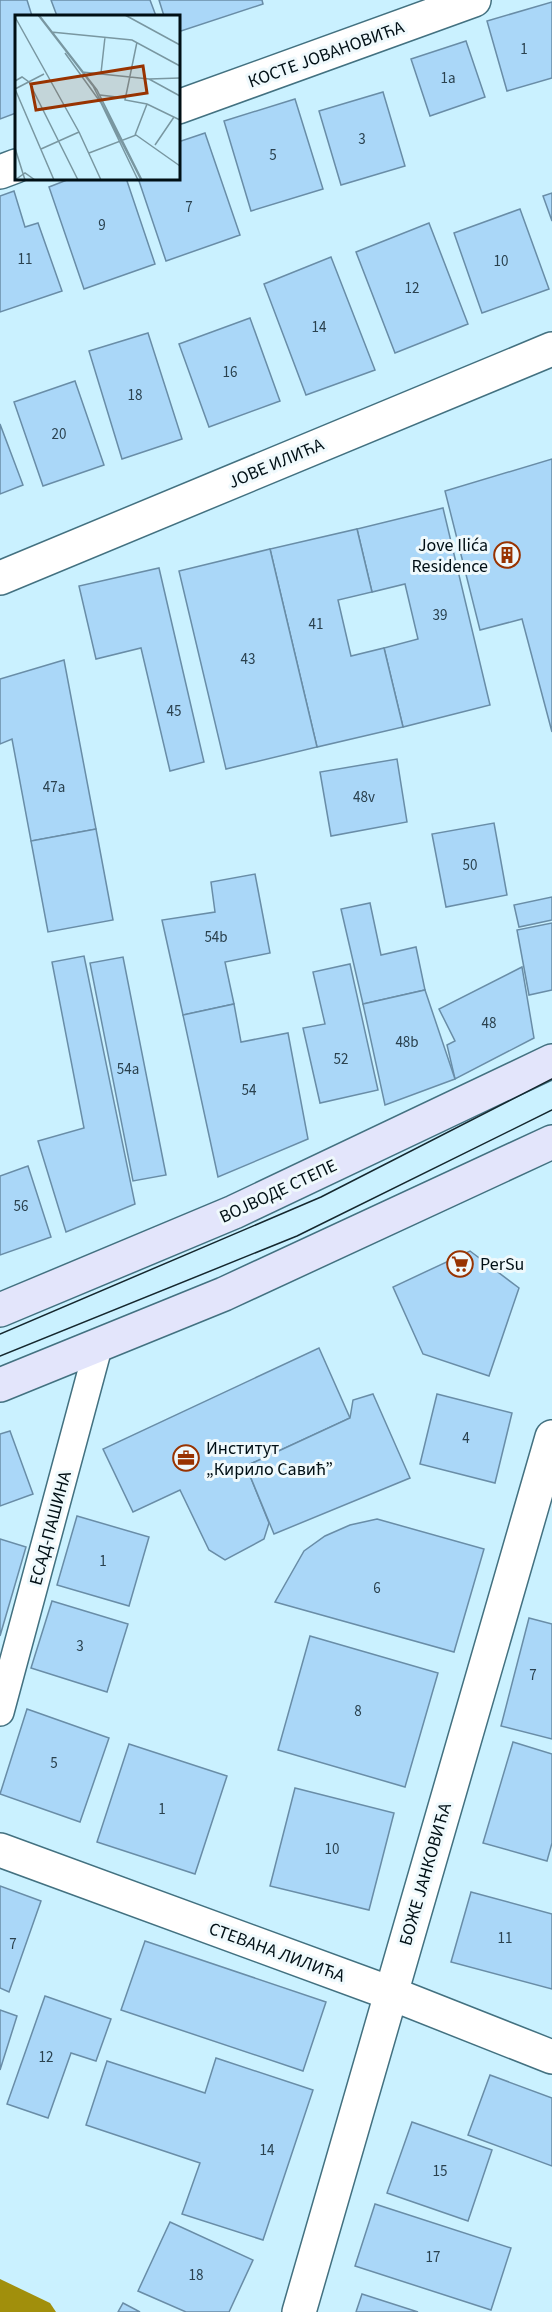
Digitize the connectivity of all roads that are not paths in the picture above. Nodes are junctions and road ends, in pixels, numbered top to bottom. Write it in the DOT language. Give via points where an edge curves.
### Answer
graph roads {
  1 [pos="474,0"];
  2 [pos="180,106"];
  3 [pos="15,166"];
  4 [pos="0,172"];
  5 [pos="552,349"];
  6 [pos="0,578"];
  7 [pos="552,1061"];
  8 [pos="552,1142"];
  9 [pos="0,1310"];
  10 [pos="99,1344"];
  11 [pos="0,1386"];
  12 [pos="552,1438"];
  13 [pos="0,1712"];
  14 [pos="0,1850"];
  15 [pos="390,1993"];
  16 [pos="552,2056"];
  17 [pos="299,2312"];
  1 -- 2 [label="street, КОСТЕ ЈОВАНОВИЋА"];
  3 -- 4 [label="street"];
  5 -- 6 [label="street, ЈОВЕ ИЛИЋА"];
  7 -- 9 [label="main road, ВОЈВОДЕ СТЕПЕ" via="234,1212"];
  8 -- 10 [label="main road" via="224,1294"];
  10 -- 11 [label="main road"];
  10 -- 13 [label="street, ЕСАД-ПАШИНА"];
  12 -- 15 [label="street, БОЖЕ ЈАНКОВИЋА"];
  14 -- 15 [label="street, СТЕВАНА ЛИЛИЋА"];
  15 -- 16 [label="street, СТЕВАНА ЛИЛИЋА"];
  15 -- 17 [label="street, БОЖЕ ЈАНКОВИЋА"];
}
